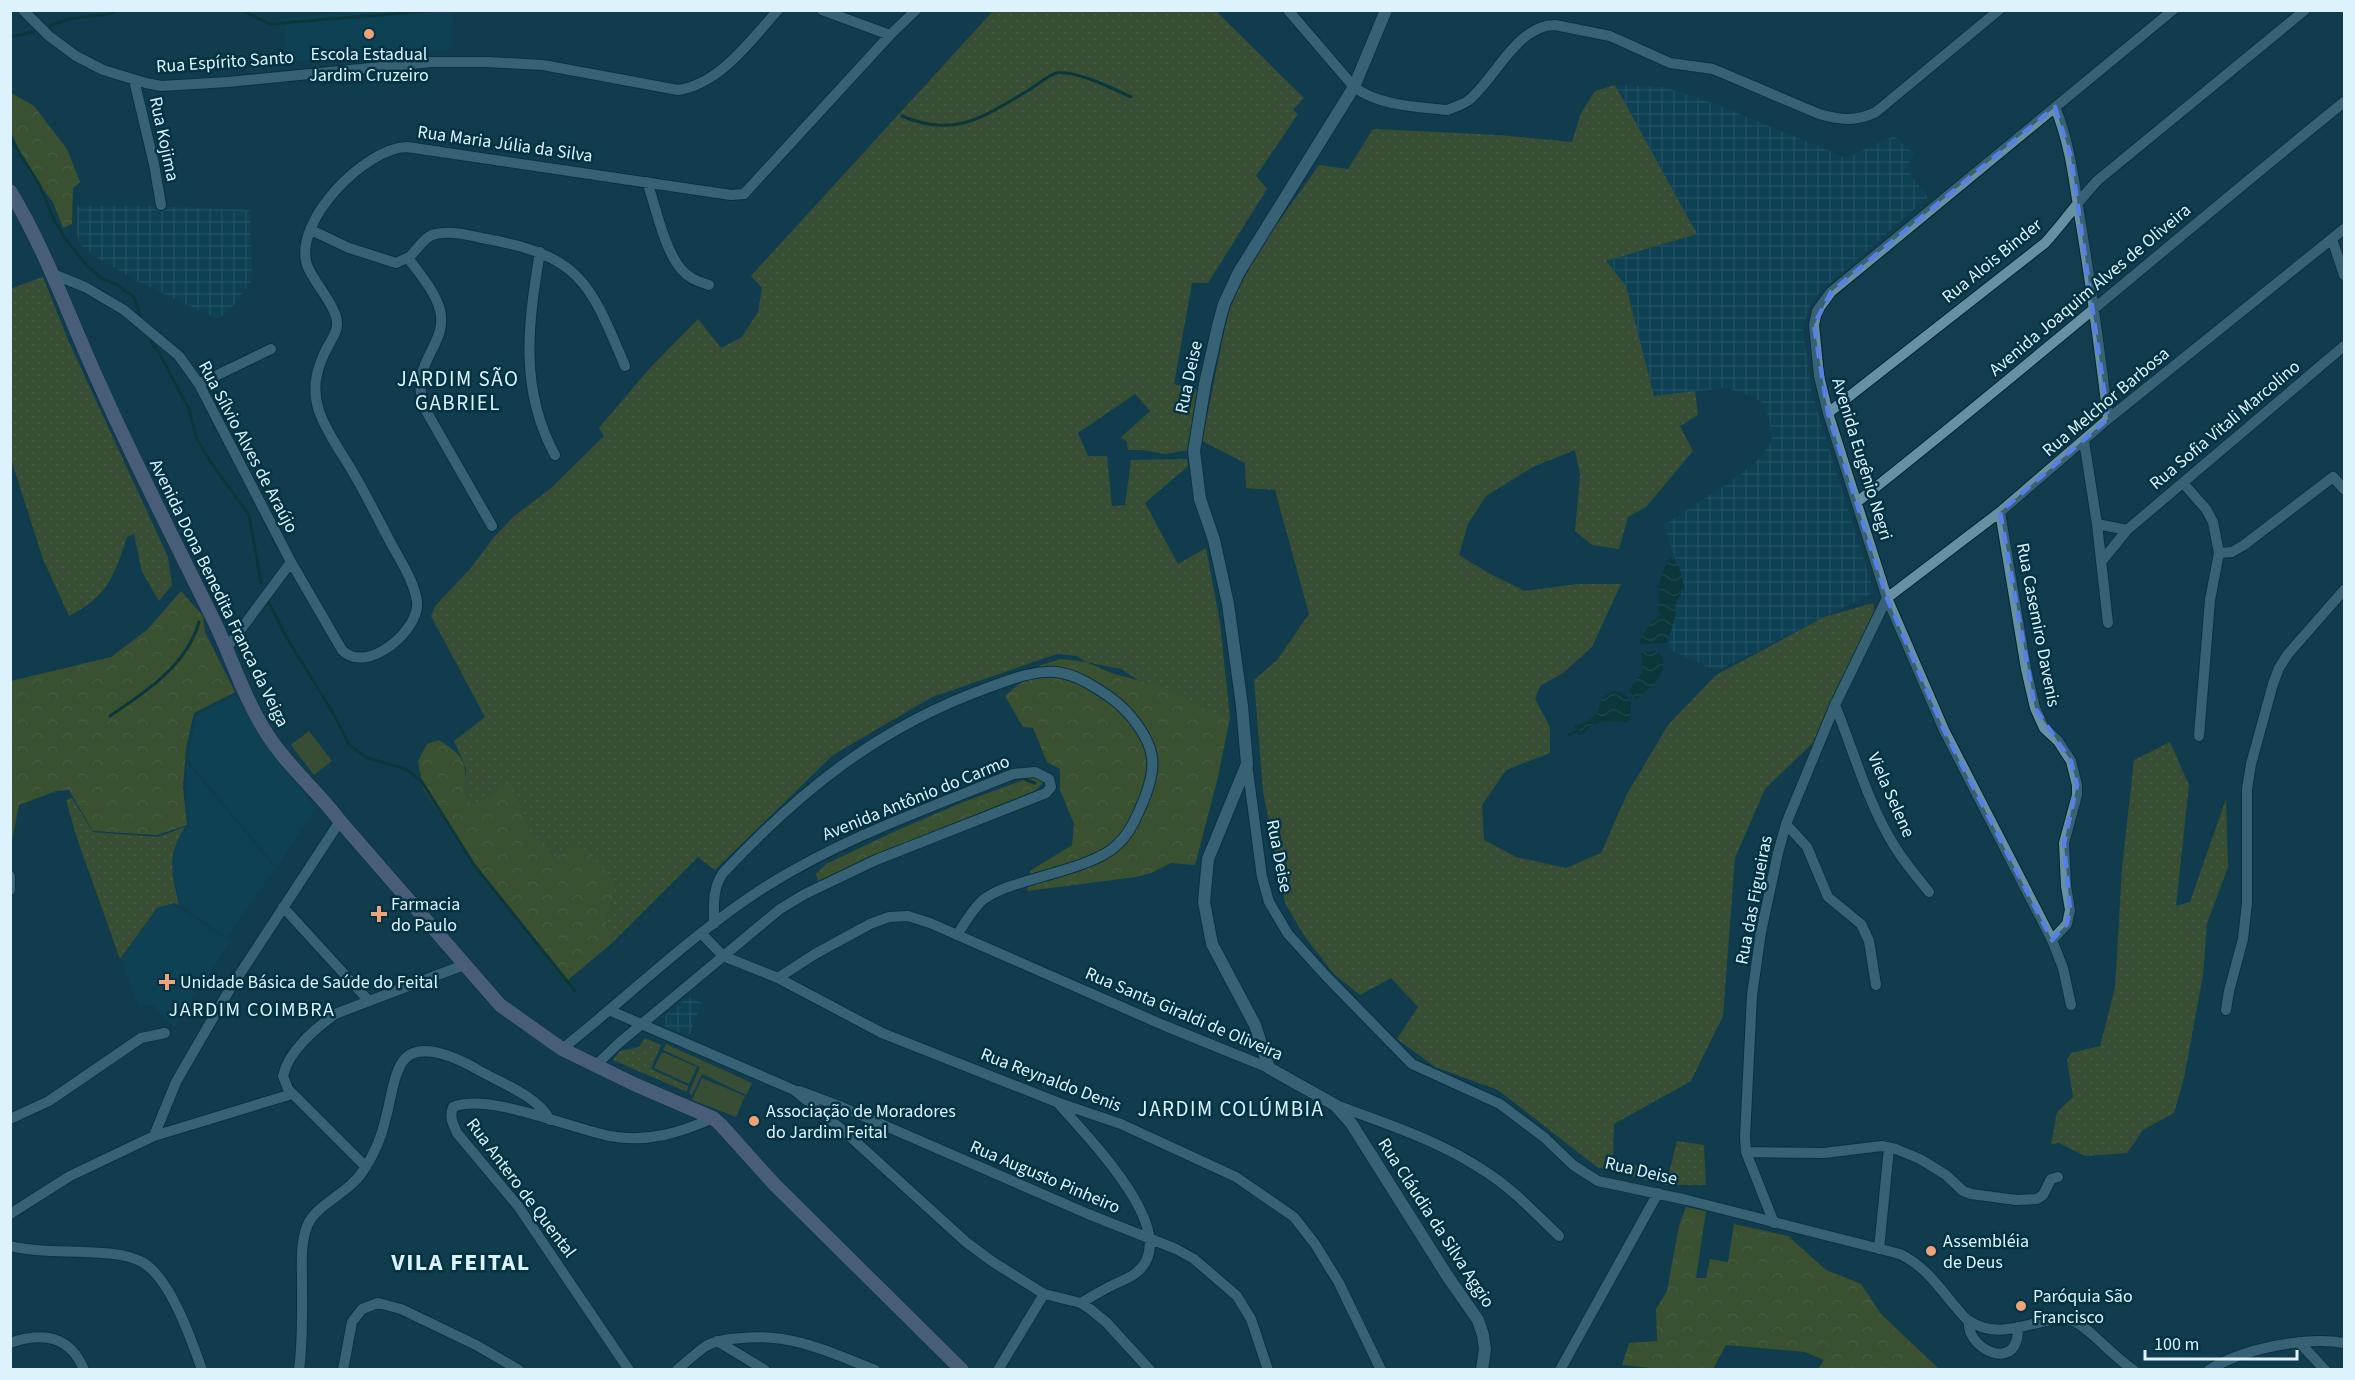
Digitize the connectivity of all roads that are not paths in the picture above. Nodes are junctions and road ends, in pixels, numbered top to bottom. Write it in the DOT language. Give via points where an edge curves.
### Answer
graph roads {
  1 [pos="23,10"];
  2 [pos="778,10"];
  3 [pos="822,10"];
  4 [pos="916,10"];
  5 [pos="1288,10"];
  6 [pos="1386,10"];
  7 [pos="1999,10"];
  8 [pos="2173,10"];
  9 [pos="2305,10"];
  10 [pos="890,35"];
  11 [pos="134,80"];
  12 [pos="1354,87"];
  13 [pos="2344,102"];
  14 [pos="2055,107"];
  15 [pos="647,182"];
  16 [pos="10,191"];
  17 [pos="2078,204"];
  18 [pos="161,205"];
  19 [pos="2344,229"];
  20 [pos="311,230"];
  21 [pos="2332,239"];
  22 [pos="540,252"];
  23 [pos="408,258"];
  24 [pos="53,274"];
  25 [pos="2344,275"];
  26 [pos="709,285"];
  27 [pos="2095,307"];
  28 [pos="2344,346"];
  29 [pos="271,349"];
  30 [pos="625,366"];
  31 [pos="199,384"];
  32 [pos="1828,413"];
  33 [pos="2108,419"];
  34 [pos="2084,441"];
  35 [pos="555,455"];
  36 [pos="2183,483"];
  37 [pos="2344,489"];
  38 [pos="1857,502"];
  39 [pos="2000,512"];
  40 [pos="2097,524"];
  41 [pos="492,526"];
  42 [pos="2127,530"];
  43 [pos="2219,554"];
  44 [pos="291,561"];
  45 [pos="2101,562"];
  46 [pos="2344,590"];
  47 [pos="1887,598"];
  48 [pos="2108,623"];
  49 [pos="227,648"];
  50 [pos="342,650"];
  51 [pos="1836,705"];
  52 [pos="2199,736"];
  53 [pos="1247,764"];
  54 [pos="340,821"];
  55 [pos="1786,824"];
  56 [pos="10,876"];
  57 [pos="10,890"];
  58 [pos="1929,892"];
  59 [pos="283,907"];
  60 [pos="714,924"];
  61 [pos="702,934"];
  62 [pos="957,935"];
  63 [pos="2052,940"];
  64 [pos="723,956"];
  65 [pos="464,965"];
  66 [pos="778,978"];
  67 [pos="1876,985"];
  68 [pos="368,1000"];
  69 [pos="2071,1005"];
  70 [pos="2226,1010"];
  71 [pos="611,1011"];
  72 [pos="640,1025"];
  73 [pos="165,1033"];
  74 [pos="562,1049"];
  75 [pos="595,1066"];
  76 [pos="1269,1068"];
  77 [pos="794,1090"];
  78 [pos="292,1094"];
  79 [pos="1059,1103"];
  80 [pos="1335,1105"];
  81 [pos="857,1114"];
  82 [pos="713,1118"];
  83 [pos="10,1119"];
  84 [pos="550,1120"];
  85 [pos="845,1132"];
  86 [pos="154,1136"];
  87 [pos="1889,1148"];
  88 [pos="1746,1152"];
  89 [pos="366,1167"];
  90 [pos="2058,1177"];
  91 [pos="1658,1193"];
  92 [pos="10,1214"];
  93 [pos="1774,1223"];
  94 [pos="1559,1236"];
  95 [pos="1151,1239"];
  96 [pos="10,1246"];
  97 [pos="1879,1249"];
  98 [pos="1044,1294"];
  99 [pos="1080,1303"];
  100 [pos="1968,1321"];
  101 [pos="2018,1327"];
  102 [pos="717,1341"];
  103 [pos="2299,1342"];
  104 [pos="10,1343"];
  105 [pos="2344,1343"];
  106 [pos="84,1370"];
  107 [pos="202,1370"];
  108 [pos="299,1370"];
  109 [pos="343,1370"];
  110 [pos="519,1370"];
  111 [pos="629,1370"];
  112 [pos="677,1370"];
  113 [pos="765,1370"];
  114 [pos="875,1370"];
  115 [pos="962,1370"];
  116 [pos="998,1370"];
  117 [pos="1150,1370"];
  118 [pos="1268,1370"];
  119 [pos="1381,1370"];
  120 [pos="1482,1370"];
  121 [pos="1560,1370"];
  122 [pos="2134,1370"];
  123 [pos="2209,1370"];
  124 [pos="2325,1370"];
  1 -- 11 [label="street, Rua Espírito Santo" via="76,56"];
  2 -- 11 [label="street, Rua Espírito Santo" via="709,79 678,90 543,65 487,62 431,62 183,85 162,86"];
  3 -- 10 [label="street"];
  4 -- 10 [label="street, Rua Maria Júlia da Silva"];
  5 -- 12 [label="street"];
  6 -- 12 [label="street, Rua Deise"];
  7 -- 12 [label="street" via="1876,112 1851,120 1819,114 1713,69 1670,63 1610,36 1555,24 1530,33 1473,96 1447,110 1380,99"];
  8 -- 14 [label="street, Avenida Eugênio Negri"];
  9 -- 17 [label="street, Rua Alois Binder" via="2098,180"];
  10 -- 15 [label="street, Rua Maria Júlia da Silva" via="749,191 731,195"];
  11 -- 18 [label="street, Rua Kojima"];
  12 -- 53 [label="street, Rua Deise" via="1239,272 1224,304 1198,424 1195,473 1228,604"];
  13 -- 27 [label="street, Avenida Joaquim Alves de Oliveira"];
  14 -- 17 [label="street" via="2071,157"];
  14 -- 32 [label="street, Avenida Eugênio Negri" via="1823,300 1815,318 1814,339"];
  15 -- 20 [label="street, Rua Maria Júlia da Silva" via="447,151 396,147 355,170 337,188"];
  15 -- 26 [label="street" via="680,269"];
  16 -- 24 [label="main road, Avenida Dona Benedita Franca da Veiga"];
  17 -- 27 [label="street"];
  17 -- 32 [label="street, Rua Alois Binder" via="2045,243"];
  19 -- 21 [label="street, Rua Melchor Barbosa"];
  20 -- 23 [label="street" via="349,248 396,262"];
  20 -- 50 [label="street, Rua Maria Júlia da Silva" via="305,253 307,264 336,316 337,325 321,360 314,395 325,427 404,566 417,600 411,624 378,654 360,659 347,656"];
  21 -- 25 [label="street"];
  21 -- 33 [label="street, Rua Melchor Barbosa"];
  22 -- 23 [label="street" via="452,233 430,236"];
  22 -- 30 [label="street" via="563,263 581,278"];
  22 -- 35 [label="street" via="530,324 531,379 540,424"];
  23 -- 41 [label="street" via="436,299 441,315 440,330 420,379 421,398"];
  24 -- 31 [label="street, Rua Sílvio Alves de Araújo" via="124,310 179,356"];
  24 -- 49 [label="main road, Avenida Dona Benedita Franca da Veiga" via="136,466"];
  27 -- 33 [label="street"];
  27 -- 38 [label="street, Avenida Joaquim Alves de Oliveira"];
  28 -- 36 [label="street, Rua Sofia Vitali Marcolino"];
  29 -- 31 [label="street"];
  31 -- 44 [label="street, Rua Sílvio Alves de Araújo"];
  32 -- 38 [label="street, Avenida Eugênio Negri"];
  33 -- 34 [label="street, Rua Melchor Barbosa"];
  34 -- 39 [label="street, Rua Melchor Barbosa"];
  34 -- 40 [label="street"];
  36 -- 42 [label="street, Rua Sofia Vitali Marcolino"];
  36 -- 43 [label="street" via="2213,522"];
  37 -- 43 [label="street" via="2333,477 2244,545"];
  38 -- 47 [label="street, Avenida Eugênio Negri"];
  39 -- 47 [label="street, Rua Melchor Barbosa"];
  39 -- 63 [label="street, Rua Casemiro Davenis" via="2035,708 2044,728 2071,761 2076,779 2077,795 2064,843 2070,910 2067,924"];
  40 -- 42 [label="street"];
  40 -- 45 [label="street"];
  42 -- 45 [label="street, Rua Sofia Vitali Marcolino"];
  43 -- 52 [label="street" via="2210,600"];
  44 -- 49 [label="street, Rua Sílvio Alves de Araújo"];
  44 -- 50 [label="street, Rua Sílvio Alves de Araújo"];
  45 -- 48 [label="street"];
  46 -- 70 [label="street" via="2294,647 2273,684 2247,789 2247,903 2243,939"];
  47 -- 51 [label="street, Rua das Figueiras"];
  47 -- 63 [label="street, Avenida Eugênio Negri" via="1944,730"];
  49 -- 54 [label="main road, Avenida Dona Benedita Franca da Veiga" via="267,734"];
  51 -- 55 [label="street, Rua das Figueiras"];
  51 -- 58 [label="street, Viela Selene" via="1887,832"];
  53 -- 76 [label="street" via="1208,859 1204,902 1212,944 1254,1025"];
  53 -- 91 [label="street, Rua Deise" via="1269,902 1288,934 1341,993 1412,1064 1500,1104 1586,1175"];
  54 -- 59 [label="street"];
  54 -- 65 [label="main road, Avenida Dona Benedita Franca da Veiga"];
  55 -- 67 [label="street" via="1807,847 1828,897 1853,916 1866,934"];
  55 -- 88 [label="street, Rua das Figueiras" via="1761,932 1752,995"];
  56 -- 57 [label="street"];
  59 -- 68 [label="street"];
  59 -- 86 [label="street" via="176,1082"];
  60 -- 61 [label="street, Avenida Antônio do Carmo"];
  60 -- 62 [label="street" via="715,892 723,873 794,803 842,763 912,720 960,698 1038,673 1062,673 1115,700 1146,736 1152,751 1152,771 1128,832 1100,856 993,894 978,906"];
  60 -- 64 [label="street, Avenida Antônio do Carmo" via="766,887 855,839 1013,774 1035,772 1049,779 1051,787 1046,793 876,860 805,894 780,909"];
  61 -- 64 [label="street, Rua Reynaldo Denis"];
  61 -- 71 [label="street, Avenida Antônio do Carmo"];
  62 -- 66 [label="street, Rua Santa Giraldi de Oliveira" via="908,916 890,917 870,924"];
  62 -- 76 [label="street, Rua Santa Giraldi de Oliveira"];
  63 -- 69 [label="street, Avenida Eugênio Negri"];
  64 -- 66 [label="street, Rua Reynaldo Denis"];
  64 -- 72 [label="street, Avenida Antônio do Carmo"];
  65 -- 68 [label="street"];
  65 -- 74 [label="main road, Avenida Dona Benedita Franca da Veiga" via="500,1005"];
  66 -- 79 [label="street, Rua Reynaldo Denis" via="882,1033"];
  68 -- 78 [label="street" via="335,1014 319,1026 289,1060 283,1076"];
  71 -- 72 [label="street"];
  71 -- 74 [label="street, Avenida Antônio do Carmo"];
  72 -- 75 [label="street, Avenida Antônio do Carmo"];
  72 -- 77 [label="street"];
  73 -- 83 [label="street" via="141,1038 49,1101"];
  74 -- 75 [label="main road, Avenida Dona Benedita Franca da Veiga"];
  75 -- 82 [label="main road, Avenida Dona Benedita Franca da Veiga"];
  76 -- 80 [label="street, Rua Santa Giraldi de Oliveira"];
  77 -- 81 [label="street, Rua Augusto Pinheiro"];
  77 -- 85 [label="street"];
  78 -- 86 [label="street"];
  78 -- 89 [label="street"];
  79 -- 95 [label="street" via="1129,1188"];
  79 -- 119 [label="street, Rua Reynaldo Denis" via="1121,1124 1236,1177 1294,1217 1339,1283"];
  80 -- 94 [label="street, Rua Santa Giraldi de Oliveira" via="1422,1138 1484,1170"];
  80 -- 120 [label="street, Rua Cláudia da Silva Aggio" via="1351,1123 1478,1320 1485,1349"];
  81 -- 85 [label="street"];
  81 -- 95 [label="street, Rua Augusto Pinheiro"];
  82 -- 84 [label="street" via="645,1139 610,1137"];
  82 -- 115 [label="main road, Avenida Dona Benedita Franca da Veiga"];
  84 -- 89 [label="street" via="532,1100 474,1067 441,1054 411,1055 402,1064 380,1137"];
  84 -- 111 [label="street, Rua Antero de Quental" via="475,1103 453,1107 451,1113 457,1133 519,1206"];
  85 -- 98 [label="street" via="966,1242"];
  86 -- 92 [label="street" via="70,1176"];
  87 -- 88 [label="street" via="1824,1153"];
  87 -- 90 [label="street" via="1920,1159 1963,1191 1980,1197 2037,1199 2051,1179"];
  87 -- 97 [label="street"];
  88 -- 93 [label="street, Rua das Figueiras"];
  89 -- 108 [label="street" via="350,1188 308,1224 302,1254"];
  91 -- 93 [label="street, Rua Deise"];
  91 -- 121 [label="street"];
  93 -- 97 [label="street, Rua Deise"];
  95 -- 99 [label="street" via="1146,1263 1137,1273"];
  95 -- 118 [label="street, Rua Augusto Pinheiro" via="1194,1259 1237,1296 1251,1319"];
  96 -- 107 [label="street" via="127,1256 145,1263 171,1296"];
  97 -- 100 [label="street, Rua Deise" via="1913,1261"];
  98 -- 99 [label="street"];
  98 -- 116 [label="street"];
  99 -- 117 [label="street" via="1106,1322"];
  100 -- 101 [label="street" via="2006,1330"];
  100 -- 101 [label="street, Rua Deise" via="1972,1338 1990,1352 2013,1348"];
  101 -- 122 [label="street" via="2072,1321"];
  102 -- 112 [label="street"];
  102 -- 113 [label="street"];
  102 -- 114 [label="street" via="779,1337 800,1341"];
  103 -- 105 [label="street"];
  103 -- 123 [label="street" via="2241,1354"];
  103 -- 124 [label="street"];
  104 -- 106 [label="street" via="25,1338 53,1338 71,1350"];
  109 -- 110 [label="street" via="352,1322 362,1309 378,1303 400,1309 476,1345"];
}
